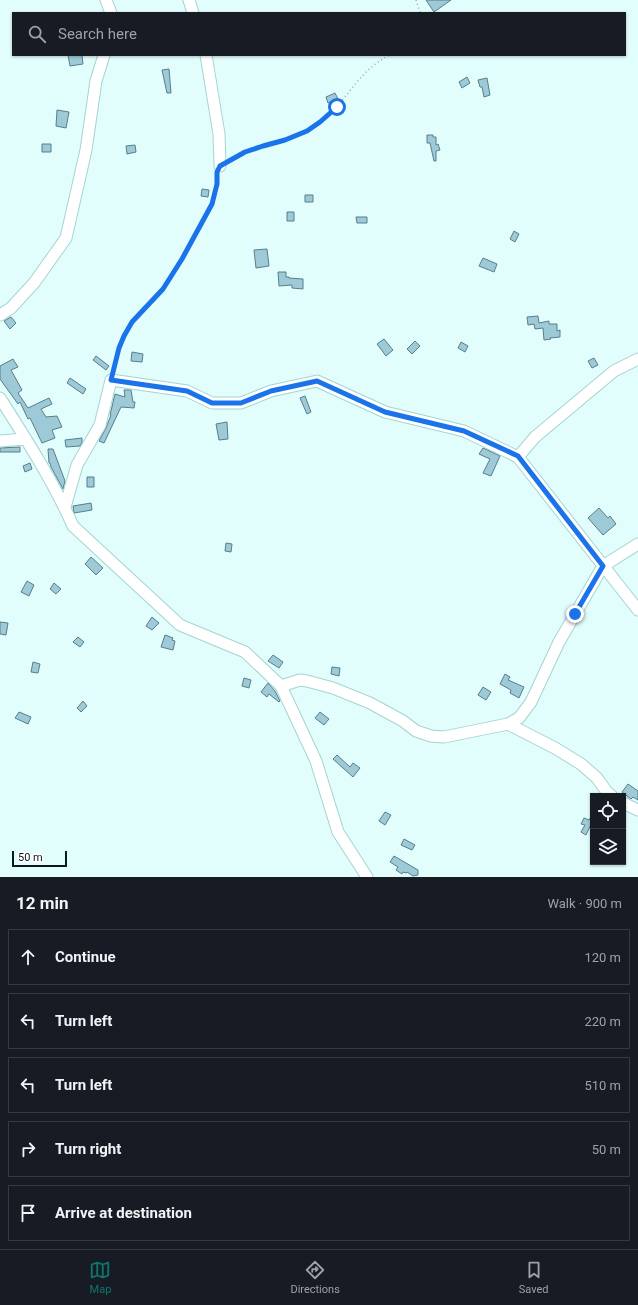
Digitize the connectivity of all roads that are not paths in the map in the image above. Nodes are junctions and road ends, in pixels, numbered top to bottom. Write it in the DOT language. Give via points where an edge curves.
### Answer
graph roads {
  1 [pos="106,0"];
  2 [pos="189,0"];
  3 [pos="110,12"];
  4 [pos="193,12"];
  5 [pos="104,56"];
  6 [pos="206,56"];
  7 [pos="220,166"];
  8 [pos="0,315"];
  9 [pos="638,359"];
  10 [pos="0,398"];
  11 [pos="26,439"];
  12 [pos="0,441"];
  13 [pos="518,456"];
  14 [pos="65,507"];
  15 [pos="638,544"];
  16 [pos="603,566"];
  17 [pos="638,610"];
  18 [pos="281,686"];
  19 [pos="508,724"];
  20 [pos="608,793"];
  21 [pos="626,804"];
  22 [pos="638,810"];
  23 [pos="367,877"];
  1 -- 3 [label="street"];
  2 -- 4 [label="street"];
  5 -- 8 [label="street" via="96,81 86,150 66,238 34,283 11,308"];
  6 -- 7 [label="street" via="219,134"];
  9 -- 13 [label="street" via="614,371 535,437"];
  10 -- 11 [label="street"];
  11 -- 12 [label="street"];
  11 -- 14 [label="street"];
  13 -- 14 [label="street" via="464,431 385,412 317,381 271,391 241,403 212,403 187,391 111,380 100,425 77,465"];
  13 -- 16 [label="street"];
  14 -- 18 [label="street" via="73,526 180,625 245,652"];
  15 -- 16 [label="street"];
  16 -- 17 [label="street"];
  16 -- 19 [label="street" via="559,642 531,702 518,718"];
  18 -- 19 [label="street" via="300,680 333,688 370,703 416,731 431,736 444,737"];
  18 -- 23 [label="street" via="316,761 338,832"];
  19 -- 20 [label="street" via="581,764 597,778"];
  21 -- 22 [label="street"];
}
